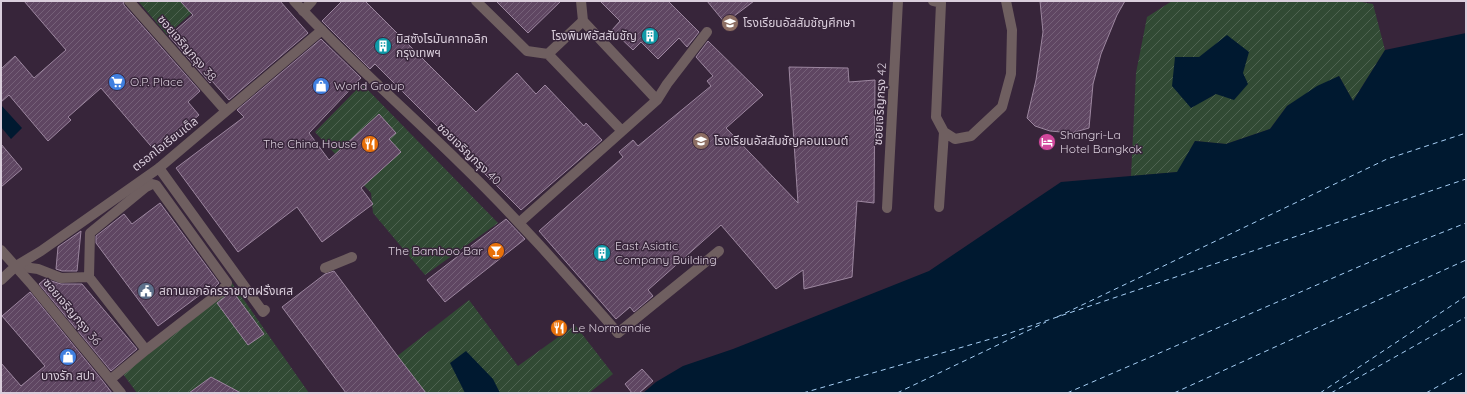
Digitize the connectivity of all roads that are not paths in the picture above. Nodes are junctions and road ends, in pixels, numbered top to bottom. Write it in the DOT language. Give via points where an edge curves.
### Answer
graph roads {
  1 [pos="129,1"];
  2 [pos="294,1"];
  3 [pos="312,1"];
  4 [pos="476,1"];
  5 [pos="581,1"];
  6 [pos="898,1"];
  7 [pos="1006,1"];
  8 [pos="938,2"];
  9 [pos="302,10"];
  10 [pos="583,21"];
  11 [pos="322,30"];
  12 [pos="707,32"];
  13 [pos="548,54"];
  14 [pos="657,100"];
  15 [pos="226,111"];
  16 [pos="622,131"];
  17 [pos="944,132"];
  18 [pos="159,168"];
  19 [pos="939,206"];
  20 [pos="887,208"];
  21 [pos="520,222"];
  22 [pos="1,250"];
  23 [pos="719,251"];
  24 [pos="352,257"];
  25 [pos="16,266"];
  26 [pos="325,268"];
  27 [pos="89,277"];
  28 [pos="1,280"];
  29 [pos="265,310"];
  30 [pos="146,350"];
  31 [pos="110,379"];
  32 [pos="121,393"];
  1 -- 15 [label="street, ซอยเจริญกรุง 38"];
  2 -- 9 [label="street, ซอยเจริญกรุง 40"];
  3 -- 9 [label="street"];
  4 -- 13 [label="street" via="527,51"];
  5 -- 10 [label="street"];
  6 -- 20 [label="street, ซอยเจริญกรุง 42"];
  7 -- 17 [label="street" via="1012,30 1011,66 1002,107 971,136 955,140"];
  8 -- 17 [label="street" via="936,117"];
  9 -- 11 [label="street, ซอยเจริญกรุง 40"];
  10 -- 13 [label="street"];
  10 -- 14 [label="street"];
  11 -- 15 [label="street, ตรอกโอเรียนเต็ล"];
  11 -- 21 [label="street, ซอยเจริญกรุง 40"];
  12 -- 14 [label="street" via="666,84"];
  13 -- 16 [label="street"];
  14 -- 16 [label="street"];
  15 -- 18 [label="street, ตรอกโอเรียนเต็ล"];
  16 -- 21 [label="street"];
  17 -- 19 [label="street"];
  18 -- 25 [label="street, ตรอกโอเรียนเต็ล" via="41,252"];
  18 -- 29 [label="street" via="263,312"];
  21 -- 23 [label="street, ซอยเจริญกรุง 40" via="618,333"];
  22 -- 25 [label="street, ซอยเจริญกรุง 36"];
  24 -- 26 [label="street"];
  25 -- 27 [label="street" via="38,269 61,278"];
  25 -- 28 [label="street, ตรอกโอเรียนเต็ล"];
  25 -- 31 [label="street, ซอยเจริญกรุง 36"];
  27 -- 30 [label="street"];
  27 -- 30 [label="street" via="90,233 146,187 156,185 227,283 222,291"];
  30 -- 31 [label="street"];
  31 -- 32 [label="street, ซอยเจริญกรุง 36"];
}
